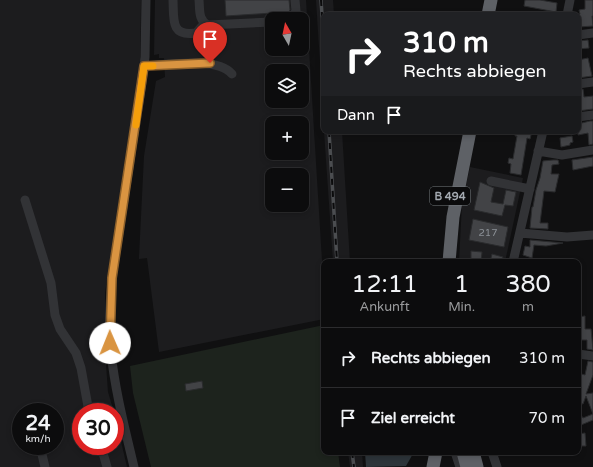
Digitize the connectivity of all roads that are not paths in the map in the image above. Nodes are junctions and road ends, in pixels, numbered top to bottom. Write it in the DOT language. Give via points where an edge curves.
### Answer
graph roads {
  1 [pos="146,0"];
  2 [pos="173,0"];
  3 [pos="199,0"];
  4 [pos="295,0"];
  5 [pos="492,0"];
  6 [pos="498,0"];
  7 [pos="570,0"];
  8 [pos="295,12"];
  9 [pos="489,12"];
  10 [pos="496,12"];
  11 [pos="568,12"];
  12 [pos="265,22"];
  13 [pos="204,24"];
  14 [pos="593,33"];
  15 [pos="581,35"];
  16 [pos="144,66"];
  17 [pos="232,74"];
  18 [pos="593,82"];
  19 [pos="581,84"];
  20 [pos="593,115"];
  21 [pos="581,117"];
  22 [pos="462,134"];
  23 [pos="469,134"];
  24 [pos="542,134"];
  25 [pos="593,150"];
  26 [pos="538,151"];
  27 [pos="491,181"];
  28 [pos="530,189"];
  29 [pos="26,200"];
  30 [pos="520,233"];
  31 [pos="593,235"];
  32 [pos="441,259"];
  33 [pos="449,259"];
  34 [pos="514,259"];
  35 [pos="581,354"];
  36 [pos="593,356"];
  37 [pos="87,403"];
  38 [pos="43,455"];
  39 [pos="104,455"];
  40 [pos="435,455"];
  41 [pos="456,455"];
  42 [pos="464,455"];
  43 [pos="474,455"];
  44 [pos="493,455"];
  45 [pos="46,467"];
  46 [pos="107,467"];
  47 [pos="134,467"];
  48 [pos="433,467"];
  49 [pos="460,467"];
  50 [pos="467,467"];
  51 [pos="477,467"];
  52 [pos="497,467"];
  1 -- 16 [label="street" via="151,18"];
  2 -- 13 [label="street" via="175,26 178,32 196,33"];
  3 -- 13 [label="street" via="200,18"];
  4 -- 8 [label="street"];
  5 -- 9 [label="highway"];
  6 -- 10 [label="highway"];
  7 -- 11 [label="street"];
  12 -- 13 [label="street"];
  14 -- 15 [label="street"];
  16 -- 17 [label="street" via="210,63 221,66"];
  16 -- 47 [label="street" via="112,278 110,312 114,377"];
  18 -- 19 [label="street"];
  20 -- 21 [label="street"];
  22 -- 32 [label="highway, B 494" via="447,210"];
  23 -- 33 [label="highway, B 494" via="453,217"];
  24 -- 26 [label="street"];
  25 -- 26 [label="street" via="562,155"];
  26 -- 28 [label="street"];
  27 -- 28 [label="street"];
  28 -- 30 [label="street"];
  29 -- 37 [label="street" via="51,283 55,315 60,329 76,353"];
  30 -- 31 [label="street" via="567,237"];
  30 -- 34 [label="street"];
  35 -- 36 [label="street"];
  38 -- 45 [label="street"];
  39 -- 46 [label="street"];
  40 -- 48 [label="highway"];
  41 -- 49 [label="street"];
  42 -- 50 [label="highway"];
  43 -- 51 [label="highway"];
  44 -- 52 [label="street"];
}
